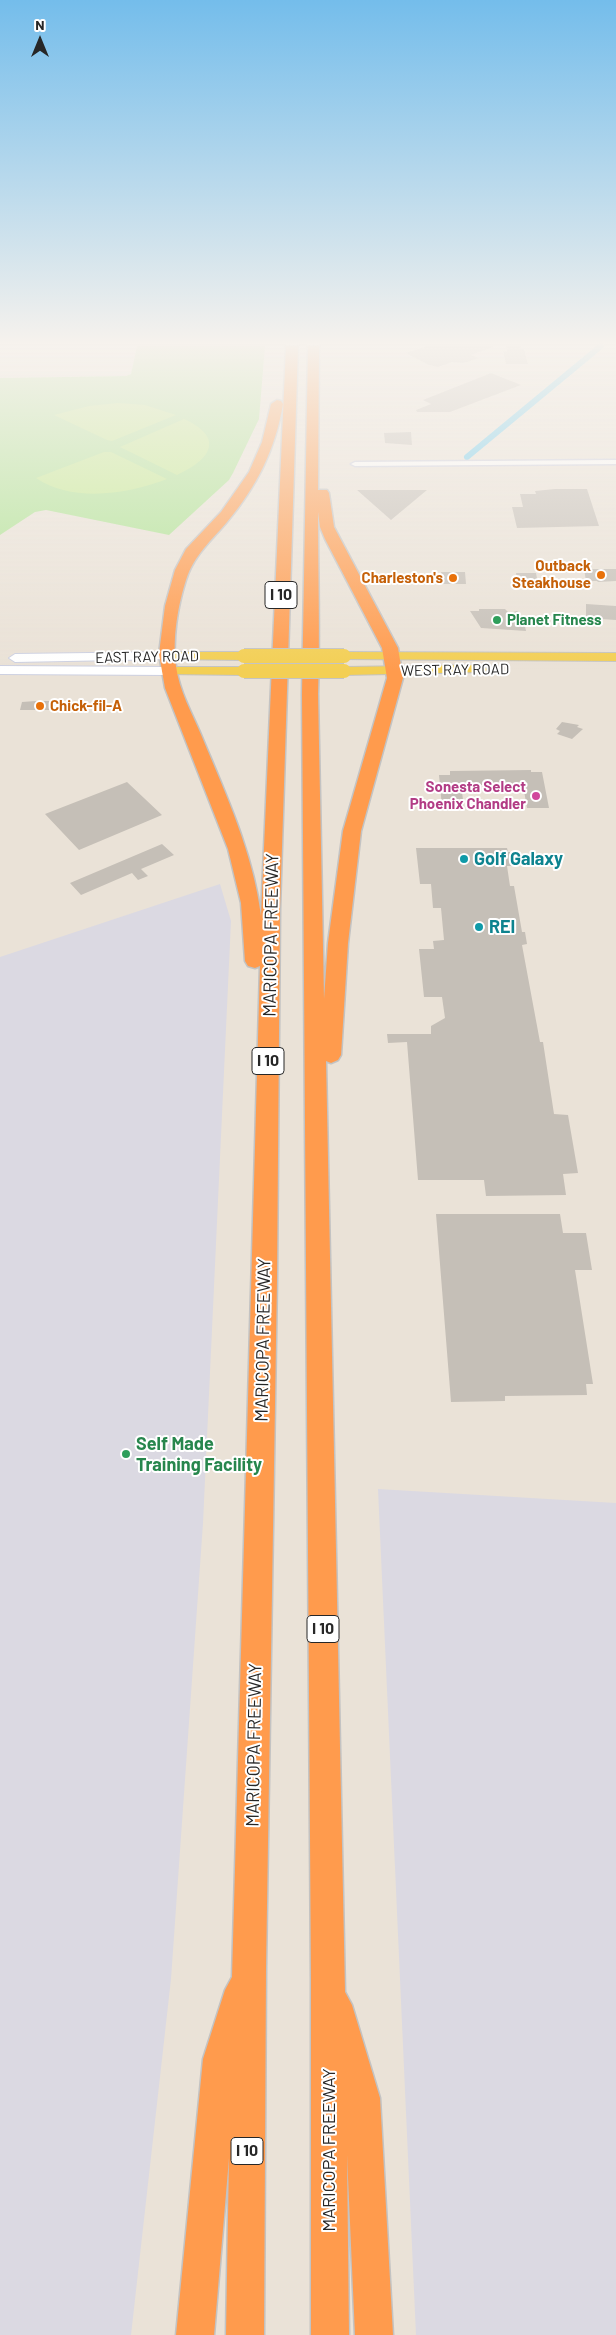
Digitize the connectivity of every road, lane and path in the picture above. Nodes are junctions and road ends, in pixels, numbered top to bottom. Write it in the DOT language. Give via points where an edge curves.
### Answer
graph roads {
  1 [pos="266,455"];
  2 [pos="286,455"];
  3 [pos="312,455"];
  4 [pos="317,455"];
  5 [pos="616,462"];
  6 [pos="355,464"];
  7 [pos="295,656"];
  8 [pos="616,657"];
  9 [pos="0,659"];
  10 [pos="393,663"];
  11 [pos="168,664"];
  12 [pos="616,668"];
  13 [pos="0,670"];
  14 [pos="294,671"];
  15 [pos="265,1278"];
  16 [pos="318,1278"];
  17 [pos="249,1967"];
  18 [pos="328,1979"];
  19 [pos="195,2335"];
  20 [pos="246,2335"];
  21 [pos="330,2335"];
  22 [pos="374,2335"];
  1 -- 11 [label="highway" via="252,480 186,560 178,582"];
  2 -- 15 [label="highway, MARICOPA FREEWAY / I 10" via="270,909"];
  3 -- 16 [label="highway, MARICOPA FREEWAY / I 10" via="310,694"];
  4 -- 10 [label="highway" via="329,533 390,648"];
  5 -- 6 [label="street"];
  7 -- 10 [label="main road, WEST RAY ROAD, bridge" via="344,656"];
  7 -- 11 [label="main road, EAST RAY ROAD, bridge" via="244,656"];
  8 -- 10 [label="main road, WEST RAY ROAD"];
  9 -- 11 [label="main road, EAST RAY ROAD"];
  10 -- 12 [label="main road, WEST RAY ROAD"];
  10 -- 14 [label="main road, WEST RAY ROAD, bridge" via="344,671"];
  10 -- 16 [label="highway" via="391,693 352,831 338,942 331,1030 331,1151"];
  11 -- 13 [label="main road, EAST RAY ROAD"];
  11 -- 14 [label="main road, EAST RAY ROAD, bridge" via="244,671"];
  11 -- 15 [label="highway" via="176,694 235,840 252,909 255,937 254,1153"];
  15 -- 17 [label="highway, MARICOPA FREEWAY / I 10"];
  16 -- 18 [label="highway, MARICOPA FREEWAY / I 10"];
  17 -- 19 [label="highway" via="220,2059"];
  17 -- 20 [label="highway, MARICOPA FREEWAY / I 10"];
  18 -- 21 [label="highway, MARICOPA FREEWAY / I 10"];
  18 -- 22 [label="highway" via="362,2098"];
}
